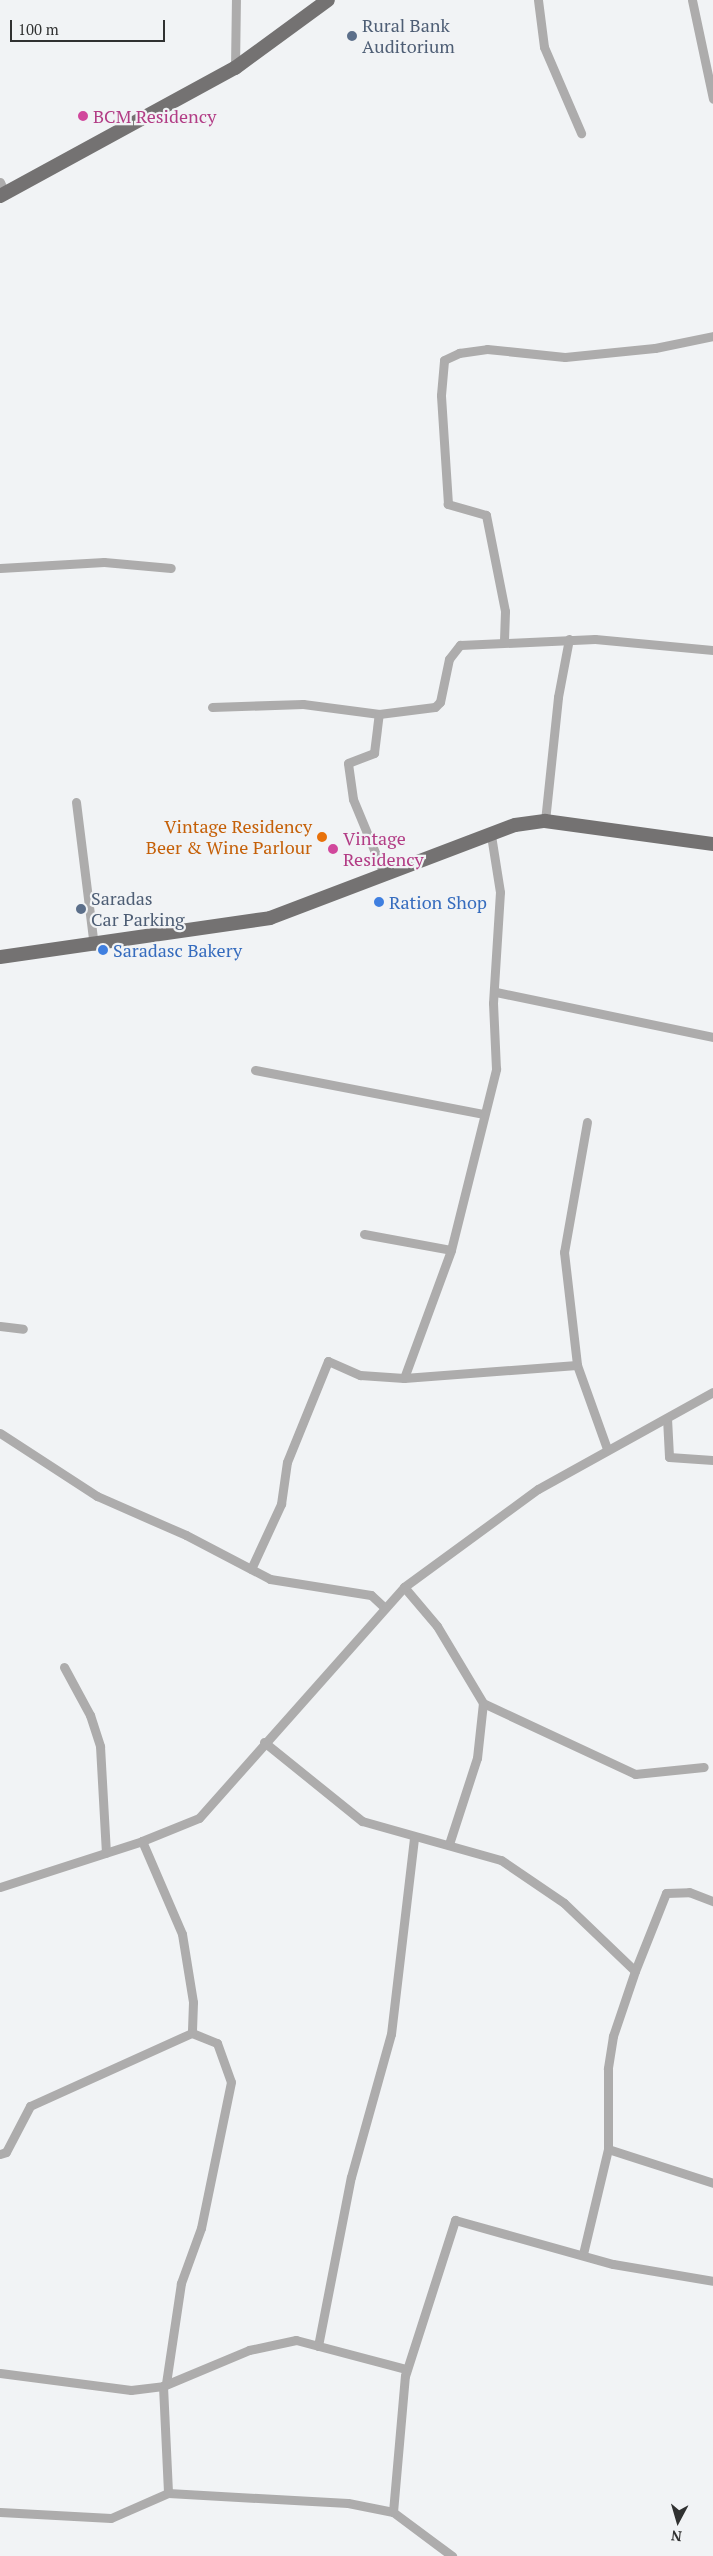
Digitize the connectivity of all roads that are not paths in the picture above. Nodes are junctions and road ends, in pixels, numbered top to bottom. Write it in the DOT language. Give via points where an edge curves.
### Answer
graph roads {
  1 [pos="236,0"];
  2 [pos="328,0"];
  3 [pos="538,0"];
  4 [pos="692,0"];
  5 [pos="235,68"];
  6 [pos="713,99"];
  7 [pos="581,133"];
  8 [pos="2,191"];
  9 [pos="713,336"];
  10 [pos="0,568"];
  11 [pos="171,568"];
  12 [pos="569,639"];
  13 [pos="504,640"];
  14 [pos="713,650"];
  15 [pos="212,707"];
  16 [pos="379,714"];
  17 [pos="76,802"];
  18 [pos="545,821"];
  19 [pos="491,835"];
  20 [pos="713,844"];
  21 [pos="384,874"];
  22 [pos="94,946"];
  23 [pos="0,957"];
  24 [pos="496,992"];
  25 [pos="713,1037"];
  26 [pos="255,1070"];
  27 [pos="483,1114"];
  28 [pos="588,1122"];
  29 [pos="364,1234"];
  30 [pos="451,1250"];
  31 [pos="0,1326"];
  32 [pos="23,1329"];
  33 [pos="577,1365"];
  34 [pos="404,1378"];
  35 [pos="713,1392"];
  36 [pos="667,1418"];
  37 [pos="0,1433"];
  38 [pos="607,1449"];
  39 [pos="713,1460"];
  40 [pos="251,1569"];
  41 [pos="404,1587"];
  42 [pos="384,1607"];
  43 [pos="64,1667"];
  44 [pos="483,1703"];
  45 [pos="264,1742"];
  46 [pos="704,1767"];
  47 [pos="414,1836"];
  48 [pos="142,1841"];
  49 [pos="450,1844"];
  50 [pos="106,1853"];
  51 [pos="0,1886"];
  52 [pos="713,1901"];
  53 [pos="635,1971"];
  54 [pos="192,2033"];
  55 [pos="608,2149"];
  56 [pos="0,2154"];
  57 [pos="713,2183"];
  58 [pos="583,2254"];
  59 [pos="713,2281"];
  60 [pos="318,2346"];
  61 [pos="406,2369"];
  62 [pos="0,2373"];
  63 [pos="164,2384"];
  64 [pos="168,2493"];
  65 [pos="0,2512"];
  66 [pos="392,2512"];
  67 [pos="452,2556"];
  1 -- 5 [label="street"];
  2 -- 5 [label="main road"];
  3 -- 7 [label="street" via="544,47"];
  4 -- 6 [label="street"];
  5 -- 8 [label="main road"];
  9 -- 13 [label="street" via="655,348 565,358 487,349 459,352 444,360 441,395 448,504 486,515 505,611"];
  10 -- 11 [label="street" via="104,562"];
  12 -- 13 [label="street"];
  12 -- 14 [label="street"];
  12 -- 18 [label="street" via="558,696"];
  13 -- 16 [label="street" via="460,645 449,659 435,707"];
  15 -- 16 [label="street" via="303,704"];
  16 -- 21 [label="street" via="374,752 348,763 353,798"];
  17 -- 22 [label="street"];
  18 -- 19 [label="main road" via="515,825"];
  18 -- 20 [label="main road"];
  19 -- 21 [label="main road"];
  19 -- 24 [label="street" via="500,892"];
  21 -- 22 [label="main road" via="270,918 172,930"];
  22 -- 23 [label="main road"];
  24 -- 25 [label="street"];
  24 -- 27 [label="street" via="496,1069"];
  26 -- 27 [label="street"];
  27 -- 30 [label="street"];
  28 -- 33 [label="street" via="564,1252"];
  29 -- 30 [label="street"];
  30 -- 34 [label="street"];
  31 -- 32 [label="street"];
  33 -- 34 [label="street"];
  33 -- 38 [label="street"];
  34 -- 40 [label="street" via="360,1375 328,1361 287,1462 281,1504"];
  35 -- 36 [label="street"];
  36 -- 38 [label="street"];
  36 -- 39 [label="street" via="670,1457"];
  37 -- 40 [label="street" via="97,1496"];
  38 -- 41 [label="street" via="538,1489"];
  40 -- 42 [label="street" via="270,1579 371,1595"];
  41 -- 42 [label="street"];
  41 -- 44 [label="street" via="437,1626"];
  42 -- 45 [label="street"];
  43 -- 50 [label="street" via="90,1715 100,1746"];
  44 -- 46 [label="street" via="636,1774"];
  44 -- 49 [label="street" via="477,1758"];
  45 -- 47 [label="street" via="362,1821"];
  45 -- 48 [label="street" via="199,1818"];
  47 -- 49 [label="street"];
  47 -- 60 [label="street" via="391,2034 351,2177"];
  48 -- 50 [label="street"];
  48 -- 54 [label="street" via="182,1934 193,2002"];
  49 -- 53 [label="street" via="501,1860 534,1880"];
  50 -- 51 [label="street"];
  52 -- 53 [label="street" via="689,1892 666,1893"];
  53 -- 55 [label="street" via="613,2036 608,2068"];
  54 -- 56 [label="street" via="30,2106 6,2152"];
  54 -- 63 [label="street" via="217,2043 231,2082 201,2228 180,2283"];
  55 -- 57 [label="street"];
  55 -- 58 [label="street"];
  58 -- 59 [label="street" via="666,2276"];
  58 -- 61 [label="street" via="455,2220"];
  60 -- 61 [label="street"];
  60 -- 63 [label="street" via="296,2340 249,2350"];
  61 -- 66 [label="street"];
  62 -- 63 [label="street" via="131,2390"];
  63 -- 64 [label="street"];
  64 -- 65 [label="street" via="111,2518"];
  64 -- 66 [label="street" via="348,2503"];
  66 -- 67 [label="street"];
}
